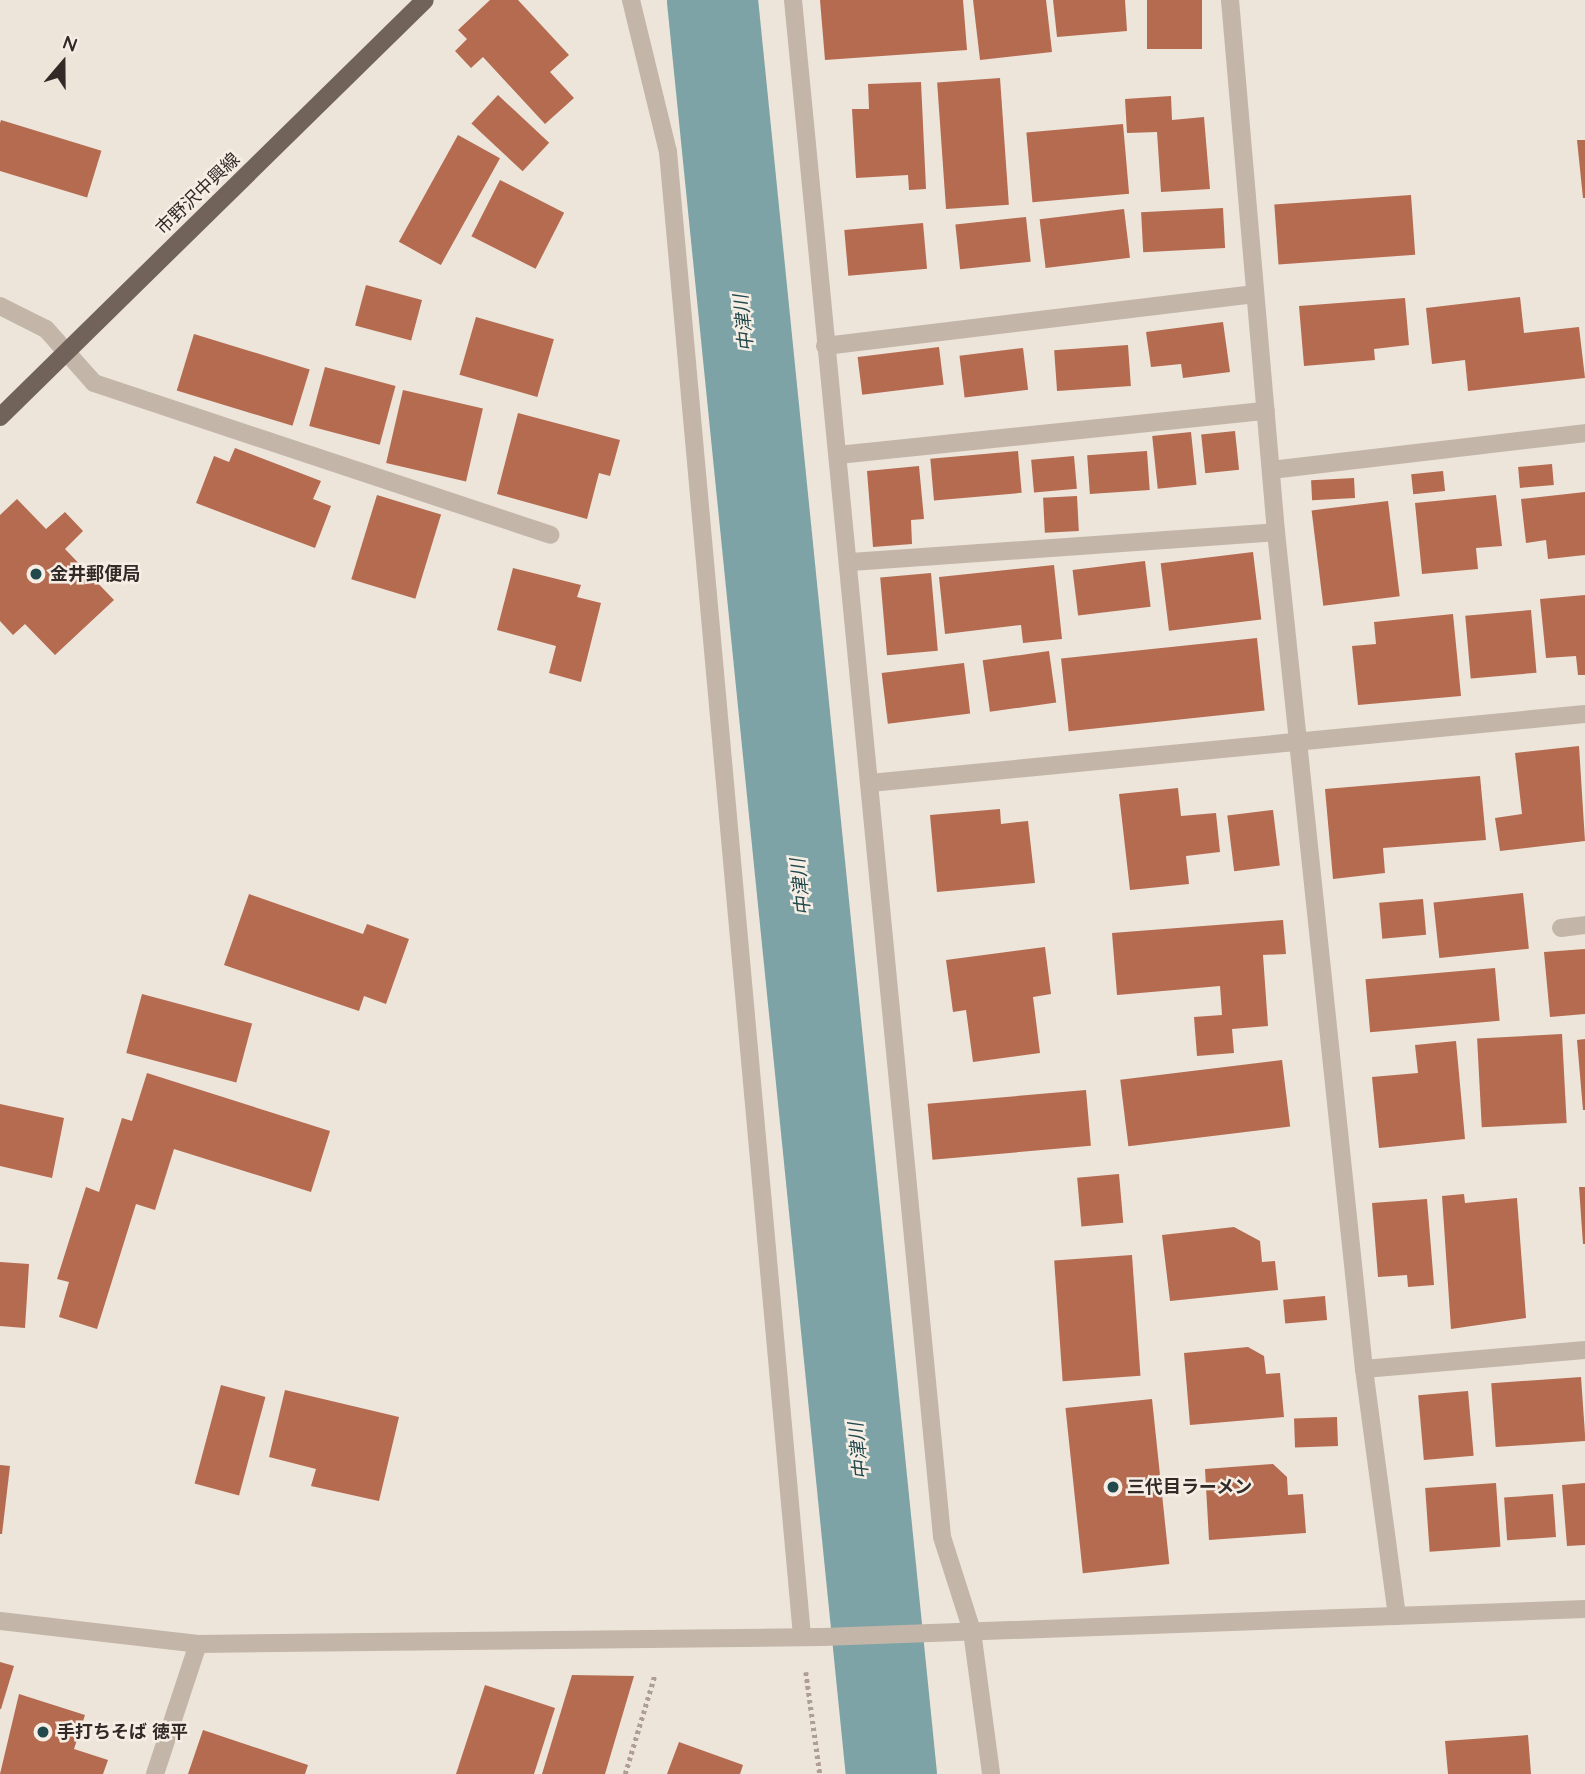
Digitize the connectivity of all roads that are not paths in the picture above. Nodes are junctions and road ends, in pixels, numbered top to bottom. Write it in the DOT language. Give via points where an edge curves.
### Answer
graph roads {
  1 [pos="425,0"];
  2 [pos="631,0"];
  3 [pos="793,0"];
  4 [pos="1230,0"];
  5 [pos="1255,293"];
  6 [pos="0,306"];
  7 [pos="825,346"];
  8 [pos="69,350"];
  9 [pos="1266,411"];
  10 [pos="0,417"];
  11 [pos="1585,433"];
  12 [pos="838,455"];
  13 [pos="1271,470"];
  14 [pos="1276,532"];
  15 [pos="550,535"];
  16 [pos="851,562"];
  17 [pos="1585,714"];
  18 [pos="1300,744"];
  19 [pos="870,783"];
  20 [pos="1585,925"];
  21 [pos="1561,928"];
  22 [pos="1585,1350"];
  23 [pos="1364,1369"];
  24 [pos="1585,1609"];
  25 [pos="1397,1616"];
  26 [pos="0,1620"];
  27 [pos="972,1631"];
  28 [pos="802,1637"];
  29 [pos="198,1643"];
  30 [pos="155,1774"];
  31 [pos="991,1774"];
  1 -- 8 [label="main road, 市野沢中興線"];
  2 -- 28 [label="street" via="668,152"];
  3 -- 7 [label="street"];
  4 -- 5 [label="street"];
  5 -- 7 [label="street"];
  5 -- 9 [label="street"];
  6 -- 8 [label="street" via="46,329"];
  7 -- 12 [label="street"];
  8 -- 10 [label="main road, 市野沢中興線"];
  8 -- 15 [label="street" via="94,383"];
  9 -- 12 [label="street"];
  9 -- 13 [label="street"];
  11 -- 13 [label="street"];
  12 -- 16 [label="street"];
  13 -- 14 [label="street"];
  14 -- 16 [label="street"];
  14 -- 18 [label="street"];
  16 -- 19 [label="street"];
  17 -- 18 [label="street"];
  18 -- 19 [label="street"];
  18 -- 23 [label="street"];
  19 -- 27 [label="street" via="942,1537"];
  20 -- 21 [label="street"];
  22 -- 23 [label="street"];
  23 -- 25 [label="street"];
  24 -- 25 [label="street"];
  25 -- 27 [label="street"];
  26 -- 29 [label="street"];
  27 -- 28 [label="street"];
  27 -- 31 [label="street"];
  28 -- 29 [label="street"];
  29 -- 30 [label="street"];
}
